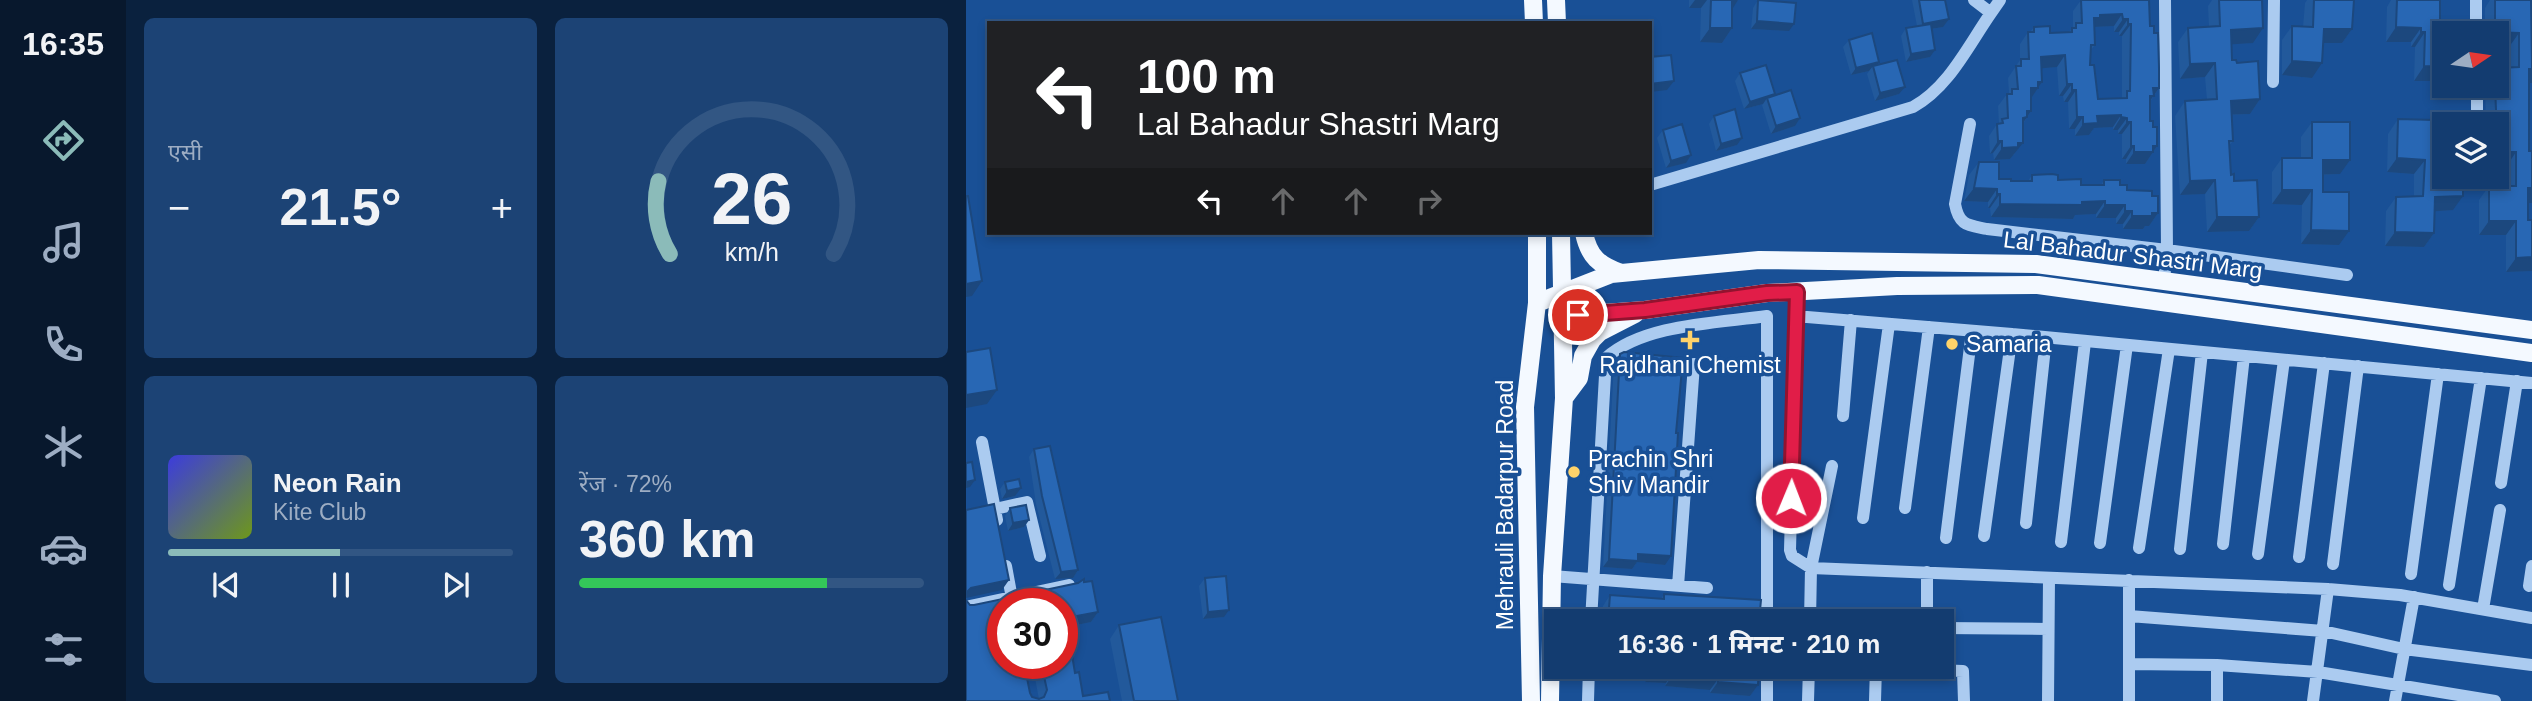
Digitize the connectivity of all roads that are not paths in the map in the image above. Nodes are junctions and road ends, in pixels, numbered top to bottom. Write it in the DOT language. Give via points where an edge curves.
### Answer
graph roads {
  1 [pos="1534,0"];
  2 [pos="1556,0"];
  3 [pos="1973,0"];
  4 [pos="2000,0"];
  5 [pos="2165,0"];
  6 [pos="2274,0"];
  7 [pos="2476,0"];
  8 [pos="1991,13"];
  9 [pos="1534,21"];
  10 [pos="1557,21"];
  11 [pos="2476,21"];
  12 [pos="2273,82"];
  13 [pos="1970,124"];
  14 [pos="1652,185"];
  15 [pos="1537,235"];
  16 [pos="1561,235"];
  17 [pos="1584,235"];
  18 [pos="2167,250"];
  19 [pos="1622,273"];
  20 [pos="2347,275"];
  21 [pos="2164,281"];
  22 [pos="1797,292"];
  23 [pos="1562,293"];
  24 [pos="1537,303"];
  25 [pos="1645,310"];
  26 [pos="1562,316"];
  27 [pos="1795,316"];
  28 [pos="1851,320"];
  29 [pos="1889,324"];
  30 [pos="1929,327"];
  31 [pos="2532,330"];
  32 [pos="1972,331"];
  33 [pos="2012,334"];
  34 [pos="2046,338"];
  35 [pos="2085,342"];
  36 [pos="2127,345"];
  37 [pos="2169,349"];
  38 [pos="2202,352"];
  39 [pos="2532,353"];
  40 [pos="2244,356"];
  41 [pos="2284,360"];
  42 [pos="2324,363"];
  43 [pos="1694,364"];
  44 [pos="2358,366"];
  45 [pos="2438,374"];
  46 [pos="2481,378"];
  47 [pos="2517,381"];
  48 [pos="2532,383"];
  49 [pos="1564,398"];
  50 [pos="1843,416"];
  51 [pos="982,442"];
  52 [pos="1832,466"];
  53 [pos="2501,483"];
  54 [pos="1905,508"];
  55 [pos="995,509"];
  56 [pos="2500,510"];
  57 [pos="1863,518"];
  58 [pos="2026,523"];
  59 [pos="999,533"];
  60 [pos="1984,536"];
  61 [pos="1946,538"];
  62 [pos="2062,542"];
  63 [pos="2100,543"];
  64 [pos="2223,544"];
  65 [pos="2139,548"];
  66 [pos="2180,548"];
  67 [pos="2258,554"];
  68 [pos="1004,556"];
  69 [pos="1040,556"];
  70 [pos="2299,557"];
  71 [pos="2333,564"];
  72 [pos="2532,566"];
  73 [pos="1811,568"];
  74 [pos="1927,572"];
  75 [pos="2411,574"];
  76 [pos="1552,576"];
  77 [pos="2049,578"];
  78 [pos="1593,579"];
  79 [pos="2129,580"];
  80 [pos="1069,585"];
  81 [pos="2449,585"];
  82 [pos="1678,586"];
  83 [pos="2529,586"];
  84 [pos="1010,588"];
  85 [pos="1058,588"];
  86 [pos="1707,588"];
  87 [pos="2328,589"];
  88 [pos="2414,597"];
  89 [pos="987,604"];
  90 [pos="966,607"];
  91 [pos="1592,609"];
  92 [pos="1767,609"];
  93 [pos="1810,609"];
  94 [pos="1927,609"];
  95 [pos="2483,609"];
  96 [pos="2129,616"];
  97 [pos="2532,618"];
  98 [pos="1954,628"];
  99 [pos="2048,629"];
  100 [pos="2323,631"];
  101 [pos="2404,649"];
  102 [pos="2129,664"];
  103 [pos="2217,665"];
  104 [pos="2532,665"];
  105 [pos="1954,671"];
  106 [pos="2318,672"];
  107 [pos="1589,679"];
  108 [pos="1767,679"];
  109 [pos="1809,679"];
  110 [pos="1875,679"];
  111 [pos="2398,685"];
  112 [pos="1531,694"];
  113 [pos="1549,701"];
  114 [pos="1588,701"];
  115 [pos="1766,701"];
  116 [pos="1808,701"];
  117 [pos="1875,701"];
  118 [pos="1964,701"];
  119 [pos="2048,701"];
  120 [pos="2129,701"];
  121 [pos="2217,701"];
  122 [pos="2313,701"];
  123 [pos="2395,701"];
  124 [pos="2489,701"];
  1 -- 9 [label="main road"];
  2 -- 10 [label="main road"];
  3 -- 8 [label="street"];
  4 -- 8 [label="street"];
  5 -- 18 [label="street"];
  6 -- 12 [label="street"];
  7 -- 11 [label="street"];
  8 -- 14 [label="street" via="1941,86 1913,107"];
  13 -- 18 [label="street" via="1955,204 1957,216 1965,224"];
  15 -- 24 [label="main road, Mehrauli Badarpur Road"];
  16 -- 23 [label="main road"];
  17 -- 19 [label="main road" via="1594,259"];
  18 -- 20 [label="street"];
  18 -- 21 [label="street"];
  19 -- 21 [label="main road, Lal Bahadur Shastri Marg" via="1759,260 2008,263"];
  19 -- 23 [label="main road, Lal Bahadur Shastri Marg"];
  21 -- 31 [label="main road, Lal Bahadur Shastri Marg"];
  22 -- 25 [label="main road, Lal Bahadur Shastri Marg"];
  22 -- 27 [label="street"];
  22 -- 39 [label="main road, Lal Bahadur Shastri Marg" via="2038,285"];
  23 -- 24 [label="main road, Lal Bahadur Shastri Marg"];
  23 -- 26 [label="main road, Mehrauli Badarpur Road"];
  24 -- 26 [label="main road"];
  24 -- 112 [label="main road, Mehrauli Badarpur Road" via="1525,407"];
  25 -- 26 [label="main road, Lal Bahadur Shastri Marg"];
  25 -- 49 [label="main road" via="1592,340 1579,378"];
  26 -- 49 [label="main road, Mehrauli Badarpur Road"];
  27 -- 28 [label="street"];
  27 -- 73 [label="street" via="1790,550"];
  28 -- 29 [label="street"];
  28 -- 50 [label="street"];
  29 -- 30 [label="street"];
  29 -- 57 [label="street"];
  30 -- 32 [label="street"];
  30 -- 54 [label="street"];
  32 -- 33 [label="street"];
  32 -- 61 [label="street"];
  33 -- 34 [label="street"];
  33 -- 60 [label="street"];
  34 -- 35 [label="street"];
  34 -- 58 [label="street"];
  35 -- 36 [label="street"];
  35 -- 62 [label="street"];
  36 -- 37 [label="street"];
  36 -- 63 [label="street"];
  37 -- 38 [label="street"];
  37 -- 65 [label="street"];
  38 -- 40 [label="street"];
  38 -- 66 [label="street"];
  40 -- 41 [label="street"];
  40 -- 64 [label="street"];
  41 -- 42 [label="street"];
  41 -- 67 [label="street"];
  42 -- 44 [label="street"];
  42 -- 70 [label="street"];
  43 -- 82 [label="street"];
  44 -- 45 [label="street"];
  44 -- 71 [label="street"];
  45 -- 46 [label="street"];
  45 -- 75 [label="street"];
  46 -- 47 [label="street"];
  46 -- 81 [label="street"];
  47 -- 48 [label="street"];
  47 -- 53 [label="street"];
  49 -- 76 [label="main road, Mehrauli Badarpur Road"];
  51 -- 55 [label="street"];
  52 -- 73 [label="street"];
  55 -- 59 [label="street"];
  55 -- 69 [label="street" via="1027,502"];
  56 -- 95 [label="street"];
  68 -- 84 [label="street"];
  72 -- 83 [label="street"];
  73 -- 74 [label="street"];
  73 -- 93 [label="street"];
  74 -- 77 [label="street"];
  74 -- 94 [label="street"];
  76 -- 78 [label="street"];
  76 -- 113 [label="main road, Mehrauli Badarpur Road"];
  77 -- 79 [label="street"];
  77 -- 99 [label="street"];
  78 -- 82 [label="street"];
  78 -- 91 [label="street"];
  78 -- 92 [label="street" via="1606,358 1655,334 1767,316"];
  79 -- 87 [label="street"];
  79 -- 96 [label="street"];
  80 -- 85 [label="street"];
  82 -- 86 [label="street"];
  87 -- 88 [label="street"];
  87 -- 100 [label="street"];
  88 -- 95 [label="street"];
  88 -- 101 [label="street"];
  89 -- 90 [label="street"];
  95 -- 97 [label="street"];
  96 -- 100 [label="street"];
  96 -- 102 [label="street"];
  98 -- 99 [label="street"];
  99 -- 119 [label="street"];
  100 -- 101 [label="street"];
  100 -- 106 [label="street"];
  101 -- 104 [label="street"];
  101 -- 111 [label="street"];
  102 -- 103 [label="street"];
  102 -- 120 [label="street"];
  103 -- 106 [label="street"];
  103 -- 121 [label="street"];
  105 -- 118 [label="street" via="1964,671"];
  106 -- 111 [label="street"];
  106 -- 122 [label="street"];
  107 -- 114 [label="street"];
  108 -- 115 [label="street"];
  109 -- 116 [label="street"];
  110 -- 117 [label="street"];
  111 -- 123 [label="street"];
  111 -- 124 [label="street"];
}
